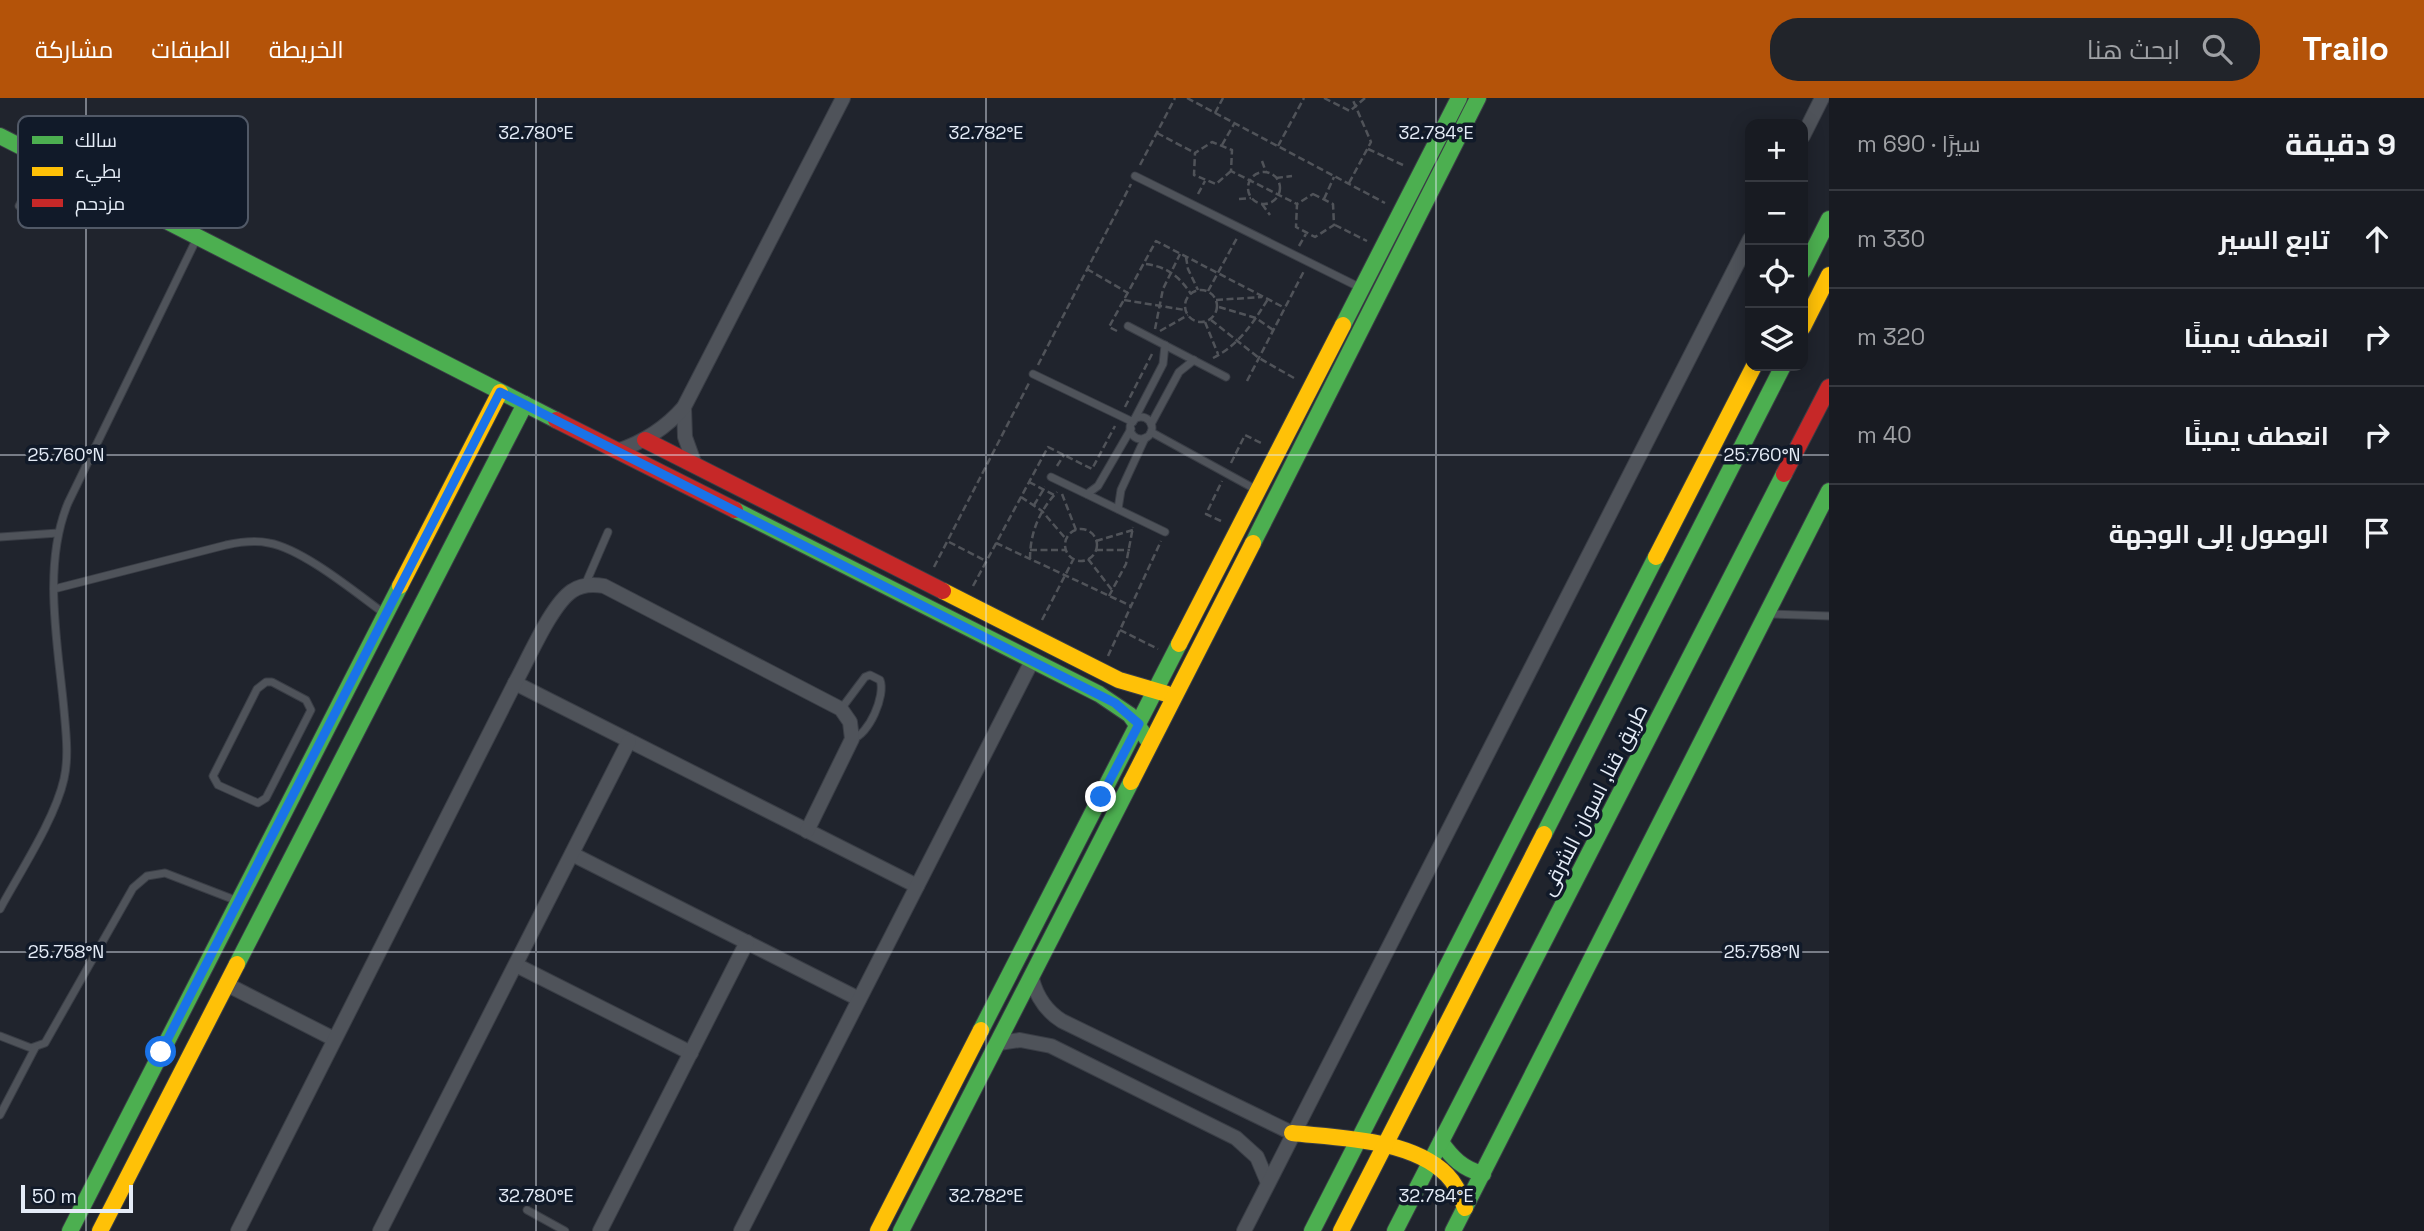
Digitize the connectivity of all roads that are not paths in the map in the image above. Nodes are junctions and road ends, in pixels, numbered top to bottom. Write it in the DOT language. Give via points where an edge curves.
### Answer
graph roads {
  1 [pos="843,98"];
  2 [pos="1459,98"];
  3 [pos="1478,98"];
  4 [pos="1822,98"];
  5 [pos="1808,126"];
  6 [pos="0,136"];
  7 [pos="18,145"];
  8 [pos="1135,176"];
  9 [pos="1829,219"];
  10 [pos="179,228"];
  11 [pos="197,237"];
  12 [pos="1747,245"];
  13 [pos="1808,261"];
  14 [pos="1829,275"];
  15 [pos="1362,289"];
  16 [pos="1808,317"];
  17 [pos="1128,326"];
  18 [pos="1166,345"];
  19 [pos="1198,362"];
  20 [pos="1751,371"];
  21 [pos="1780,371"];
  22 [pos="1033,374"];
  23 [pos="1226,377"];
  24 [pos="1829,387"];
  25 [pos="500,392"];
  26 [pos="525,404"];
  27 [pos="684,407"];
  28 [pos="1132,424"];
  29 [pos="1149,432"];
  30 [pos="645,440"];
  31 [pos="617,451"];
  32 [pos="695,465"];
  33 [pos="1051,477"];
  34 [pos="1258,491"];
  35 [pos="1829,491"];
  36 [pos="1087,494"];
  37 [pos="1118,509"];
  38 [pos="1165,532"];
  39 [pos="58,533"];
  40 [pos="608,533"];
  41 [pos="0,537"];
  42 [pos="585,585"];
  43 [pos="54,589"];
  44 [pos="386,614"];
  45 [pos="1766,614"];
  46 [pos="1829,616"];
  47 [pos="1032,661"];
  48 [pos="515,684"];
  49 [pos="1155,692"];
  50 [pos="1176,694"];
  51 [pos="841,709"];
  52 [pos="1139,724"];
  53 [pos="852,739"];
  54 [pos="629,741"];
  55 [pos="1150,743"];
  56 [pos="288,755"];
  57 [pos="308,766"];
  58 [pos="807,831"];
  59 [pos="572,854"];
  60 [pos="917,886"];
  61 [pos="239,902"];
  62 [pos="0,909"];
  63 [pos="747,942"];
  64 [pos="516,965"];
  65 [pos="1032,979"];
  66 [pos="226,984"];
  67 [pos="859,999"];
  68 [pos="0,1036"];
  69 [pos="334,1039"];
  70 [pos="999,1042"];
  71 [pos="36,1048"];
  72 [pos="691,1053"];
  73 [pos="0,1115"];
  74 [pos="1292,1133"];
  75 [pos="1359,1141"];
  76 [pos="1441,1142"];
  77 [pos="1384,1146"];
  78 [pos="1430,1161"];
  79 [pos="105,1163"];
  80 [pos="1483,1174"];
  81 [pos="129,1175"];
  82 [pos="1268,1183"];
  83 [pos="1465,1208"];
  84 [pos="527,1210"];
  85 [pos="70,1231"];
  86 [pos="100,1231"];
  87 [pos="238,1231"];
  88 [pos="380,1231"];
  89 [pos="565,1231"];
  90 [pos="600,1231"];
  91 [pos="741,1231"];
  92 [pos="878,1231"];
  93 [pos="901,1231"];
  94 [pos="1244,1231"];
  95 [pos="1312,1231"];
  96 [pos="1341,1231"];
  97 [pos="1395,1231"];
  98 [pos="1453,1231"];
  1 -- 27 [label="street"];
  2 -- 15 [label="street"];
  3 -- 50 [label="street"];
  4 -- 5 [label="street"];
  6 -- 7 [label="street"];
  8 -- 15 [label="lane"];
  9 -- 13 [label="street"];
  10 -- 11 [label="street"];
  11 -- 25 [label="street"];
  11 -- 39 [label="lane" via="68,503"];
  12 -- 74 [label="street"];
  14 -- 16 [label="street"];
  15 -- 34 [label="street"];
  17 -- 18 [label="lane"];
  18 -- 19 [label="lane"];
  18 -- 28 [label="lane" via="1163,364"];
  19 -- 23 [label="lane"];
  19 -- 29 [label="lane" via="1179,372"];
  20 -- 75 [label="street"];
  21 -- 77 [label="street"];
  22 -- 28 [label="lane"];
  24 -- 76 [label="street, طريق قنا, اسوان الشرقى"];
  25 -- 26 [label="street"];
  25 -- 44 [label="street"];
  26 -- 31 [label="street"];
  26 -- 66 [label="street"];
  27 -- 30 [label="street"];
  27 -- 32 [label="street" via="685,437"];
  28 -- 29 [label="lane" via="1134,436"];
  28 -- 29 [label="lane" via="1144,418"];
  28 -- 36 [label="lane" via="1098,486"];
  29 -- 34 [label="lane"];
  29 -- 37 [label="lane" via="1121,490"];
  30 -- 31 [label="street"];
  30 -- 32 [label="street"];
  31 -- 47 [label="street"];
  32 -- 49 [label="street" via="1101,671"];
  33 -- 36 [label="lane"];
  34 -- 49 [label="street"];
  35 -- 45 [label="street"];
  36 -- 37 [label="lane"];
  37 -- 38 [label="lane"];
  39 -- 41 [label="lane"];
  39 -- 43 [label="lane"];
  40 -- 42 [label="lane"];
  42 -- 48 [label="street" via="574,589 558,606"];
  42 -- 51 [label="street" via="612,590"];
  43 -- 44 [label="lane" via="255,541 298,553"];
  43 -- 62 [label="lane" via="66,738 64,779 50,817"];
  44 -- 57 [label="street"];
  45 -- 46 [label="lane"];
  45 -- 80 [label="street"];
  47 -- 52 [label="street" via="1107,698"];
  47 -- 60 [label="street"];
  48 -- 54 [label="street"];
  48 -- 69 [label="street"];
  49 -- 50 [label="street"];
  49 -- 52 [label="street"];
  50 -- 55 [label="street"];
  51 -- 53 [label="street" via="850,722"];
  51 -- 53 [label="lane" via="865,677 880,680 882,691 868,728"];
  52 -- 55 [label="street"];
  52 -- 92 [label="street"];
  53 -- 58 [label="street"];
  54 -- 58 [label="street"];
  54 -- 59 [label="street"];
  55 -- 65 [label="street"];
  56 -- 56 [label="lane" via="266,798 258,803 215,781 215,770 257,689 266,682 309,705 309,715"];
  56 -- 57 [label="lane"];
  57 -- 61 [label="street"];
  58 -- 60 [label="street"];
  59 -- 63 [label="street"];
  59 -- 64 [label="street"];
  60 -- 67 [label="street"];
  61 -- 71 [label="lane" via="164,873 139,881 48,1039"];
  61 -- 79 [label="street"];
  63 -- 67 [label="street"];
  63 -- 72 [label="street"];
  64 -- 72 [label="street"];
  64 -- 88 [label="street"];
  65 -- 70 [label="street"];
  65 -- 74 [label="street" via="1039,1000 1062,1021"];
  66 -- 69 [label="street"];
  66 -- 81 [label="street"];
  67 -- 91 [label="street"];
  68 -- 71 [label="lane"];
  69 -- 87 [label="street"];
  70 -- 82 [label="street" via="1020,1040 1051,1046 1236,1138 1256,1157"];
  70 -- 93 [label="street"];
  71 -- 73 [label="lane"];
  72 -- 90 [label="street"];
  74 -- 75 [label="street"];
  74 -- 82 [label="street"];
  75 -- 77 [label="street"];
  75 -- 95 [label="street"];
  76 -- 78 [label="street, طريق قنا, اسوان الشرقى"];
  76 -- 80 [label="street" via="1456,1162"];
  77 -- 78 [label="street"];
  77 -- 96 [label="street"];
  78 -- 83 [label="street" via="1451,1179"];
  78 -- 97 [label="street, طريق قنا, اسوان الشرقى"];
  79 -- 81 [label="street"];
  79 -- 85 [label="street"];
  80 -- 83 [label="street"];
  81 -- 86 [label="street"];
  82 -- 94 [label="street"];
  83 -- 98 [label="street"];
  84 -- 89 [label="lane"];
}
